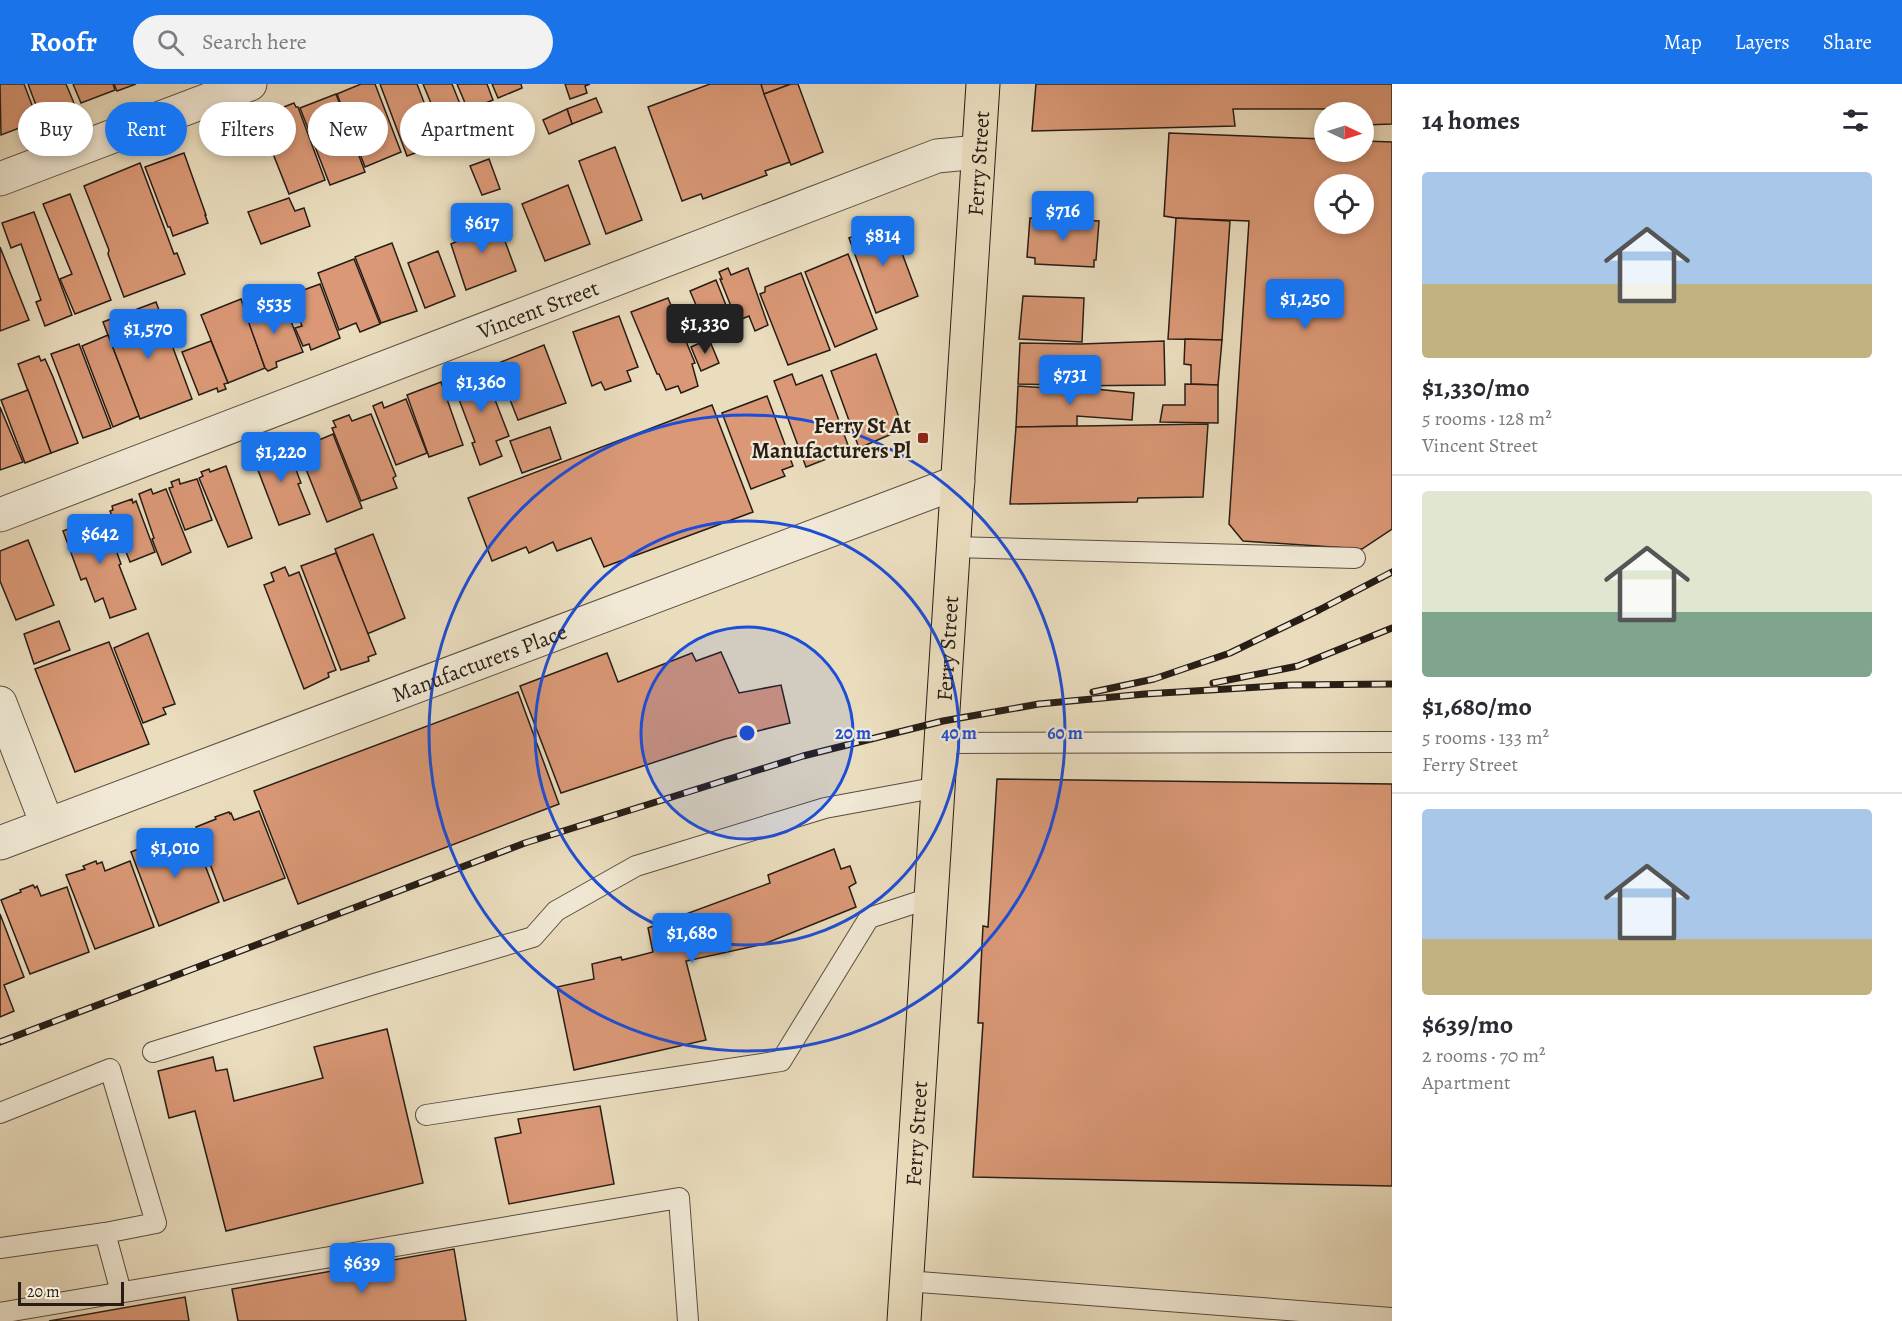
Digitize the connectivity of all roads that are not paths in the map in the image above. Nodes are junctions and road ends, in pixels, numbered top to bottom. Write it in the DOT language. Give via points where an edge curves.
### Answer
graph roads {
  1 [pos="249,84"];
  2 [pos="983,84"];
  3 [pos="978,152"];
  4 [pos="0,179"];
  5 [pos="958,482"];
  6 [pos="0,515"];
  7 [pos="953,547"];
  8 [pos="1355,558"];
  9 [pos="0,703"];
  10 [pos="1392,742"];
  11 [pos="942,743"];
  12 [pos="939,787"];
  13 [pos="47,824"];
  14 [pos="0,843"];
  15 [pos="933,897"];
  16 [pos="153,1052"];
  17 [pos="0,1113"];
  18 [pos="426,1115"];
  19 [pos="105,1233"];
  20 [pos="0,1248"];
  21 [pos="906,1281"];
  22 [pos="121,1292"];
  23 [pos="0,1313"];
  24 [pos="1392,1318"];
  25 [pos="688,1321"];
  26 [pos="904,1321"];
  1 -- 4 [label="street"];
  2 -- 3 [label="main road, Ferry Street"];
  3 -- 5 [label="main road, Ferry Street"];
  3 -- 6 [label="street, Vincent Street" via="937,156"];
  5 -- 7 [label="main road, Ferry Street"];
  5 -- 13 [label="street, Manufacturers Place"];
  7 -- 8 [label="lane"];
  7 -- 11 [label="main road, Ferry Street"];
  9 -- 13 [label="street"];
  10 -- 11 [label="lane"];
  11 -- 12 [label="main road, Ferry Street"];
  12 -- 15 [label="main road, Ferry Street"];
  12 -- 16 [label="lane" via="825,808 636,866 556,911 533,937"];
  13 -- 14 [label="street, Manufacturers Place"];
  15 -- 18 [label="lane" via="869,918 781,1061"];
  15 -- 21 [label="main road, Ferry Street"];
  17 -- 19 [label="lane" via="110,1070 156,1223"];
  19 -- 20 [label="lane"];
  19 -- 22 [label="lane"];
  21 -- 24 [label="lane"];
  21 -- 26 [label="main road, Ferry Street"];
  22 -- 23 [label="lane"];
  22 -- 25 [label="lane" via="679,1198"];
}
